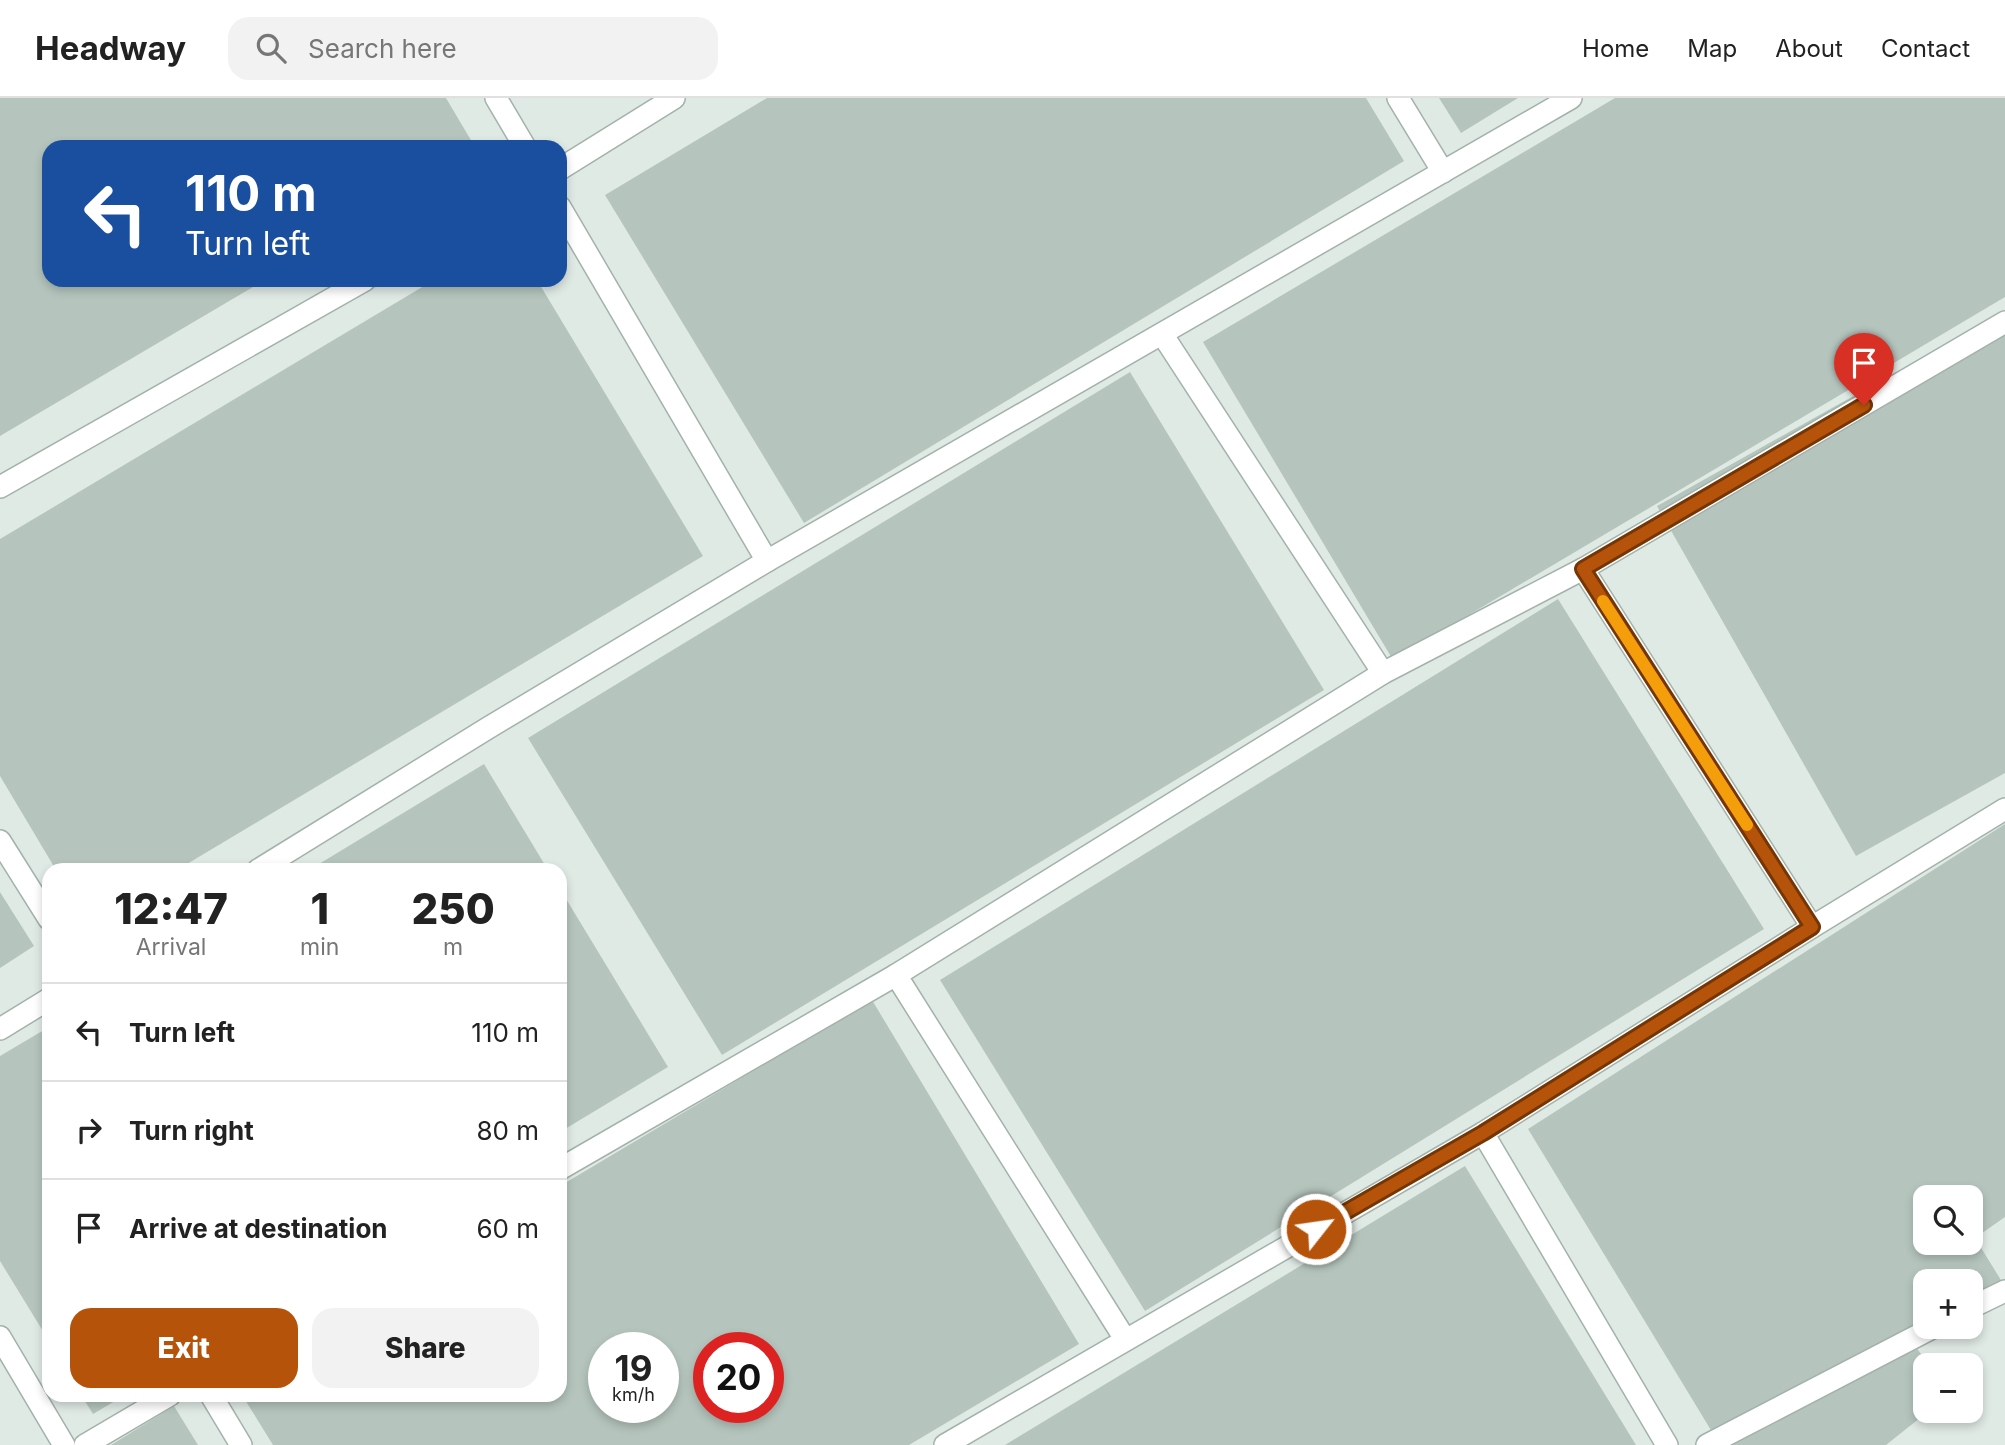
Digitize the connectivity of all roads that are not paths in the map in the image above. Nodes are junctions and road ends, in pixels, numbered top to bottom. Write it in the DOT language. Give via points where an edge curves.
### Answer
graph roads {
  1 [pos="496,98"];
  2 [pos="674,98"];
  3 [pos="1398,98"];
  4 [pos="1571,98"];
  5 [pos="521,140"];
  6 [pos="567,165"];
  7 [pos="1443,172"];
  8 [pos="567,219"];
  9 [pos="353,287"];
  10 [pos="2005,323"];
  11 [pos="1162,334"];
  12 [pos="0,487"];
  13 [pos="767,561"];
  14 [pos="1583,569"];
  15 [pos="1383,673"];
  16 [pos="2005,809"];
  17 [pos="0,841"];
  18 [pos="269,863"];
  19 [pos="42,908"];
  20 [pos="1812,927"];
  21 [pos="897,975"];
  22 [pos="42,1003"];
  23 [pos="0,1029"];
  24 [pos="1483,1133"];
  25 [pos="567,1165"];
  26 [pos="2005,1291"];
  27 [pos="1983,1302"];
  28 [pos="0,1337"];
  29 [pos="1913,1338"];
  30 [pos="1125,1339"];
  31 [pos="158,1402"];
  32 [pos="215,1402"];
  33 [pos="64,1445"];
  34 [pos="85,1445"];
  35 [pos="241,1445"];
  36 [pos="945,1445"];
  37 [pos="1667,1445"];
  38 [pos="1707,1445"];
  1 -- 5 [label="lane"];
  2 -- 6 [label="lane"];
  3 -- 7 [label="lane"];
  4 -- 7 [label="lane"];
  7 -- 11 [label="lane"];
  8 -- 13 [label="lane"];
  9 -- 12 [label="lane"];
  10 -- 14 [label="lane"];
  11 -- 13 [label="lane"];
  11 -- 15 [label="lane"];
  13 -- 18 [label="lane"];
  14 -- 15 [label="lane"];
  14 -- 20 [label="lane"];
  15 -- 21 [label="lane"];
  16 -- 20 [label="lane"];
  17 -- 19 [label="lane"];
  20 -- 24 [label="lane"];
  21 -- 25 [label="lane"];
  21 -- 30 [label="lane"];
  22 -- 23 [label="lane"];
  24 -- 30 [label="lane"];
  24 -- 37 [label="lane"];
  26 -- 27 [label="lane"];
  28 -- 33 [label="lane"];
  29 -- 38 [label="lane"];
  30 -- 36 [label="lane"];
  31 -- 34 [label="lane"];
  32 -- 35 [label="lane"];
}
